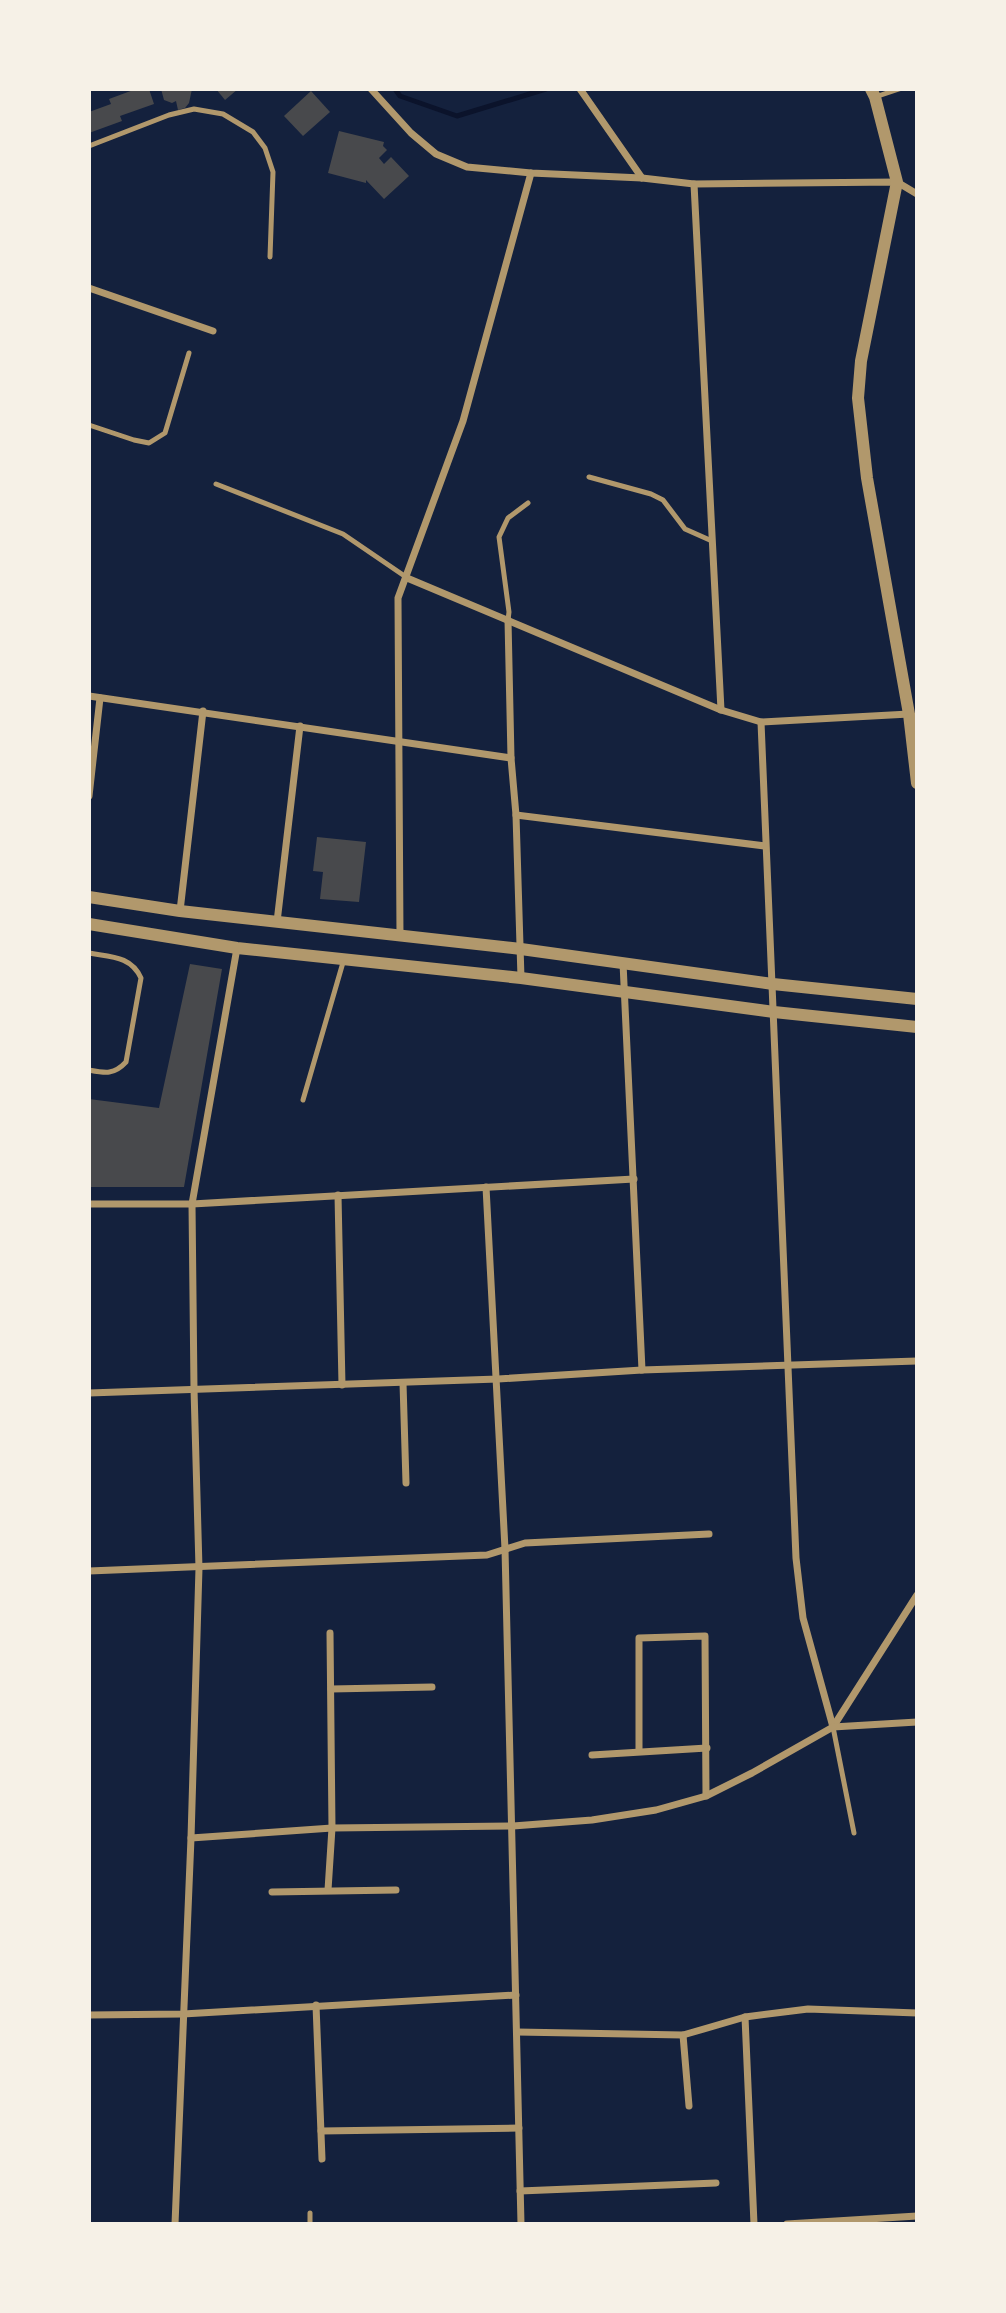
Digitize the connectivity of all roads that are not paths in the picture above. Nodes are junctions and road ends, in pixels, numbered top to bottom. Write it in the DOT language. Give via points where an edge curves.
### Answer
graph roads {
  1 [pos="371,89"];
  2 [pos="580,89"];
  3 [pos="899,89"];
  4 [pos="873,93"];
  5 [pos="89,146"];
  6 [pos="531,173"];
  7 [pos="642,178"];
  8 [pos="897,182"];
  9 [pos="694,184"];
  10 [pos="917,194"];
  11 [pos="270,257"];
  12 [pos="89,288"];
  13 [pos="213,331"];
  14 [pos="189,353"];
  15 [pos="89,425"];
  16 [pos="589,477"];
  17 [pos="216,484"];
  18 [pos="528,503"];
  19 [pos="712,541"];
  20 [pos="407,578"];
  21 [pos="508,620"];
  22 [pos="89,696"];
  23 [pos="100,698"];
  24 [pos="721,710"];
  25 [pos="203,711"];
  26 [pos="909,714"];
  27 [pos="761,722"];
  28 [pos="300,726"];
  29 [pos="401,743"];
  30 [pos="511,758"];
  31 [pos="917,783"];
  32 [pos="89,796"];
  33 [pos="516,815"];
  34 [pos="765,846"];
  35 [pos="89,897"];
  36 [pos="180,911"];
  37 [pos="276,922"];
  38 [pos="89,924"];
  39 [pos="400,937"];
  40 [pos="237,948"];
  41 [pos="521,949"];
  42 [pos="89,953"];
  43 [pos="344,959"];
  44 [pos="623,962"];
  45 [pos="521,978"];
  46 [pos="773,985"];
  47 [pos="624,993"];
  48 [pos="917,999"];
  49 [pos="774,1012"];
  50 [pos="917,1027"];
  51 [pos="89,1070"];
  52 [pos="303,1100"];
  53 [pos="634,1179"];
  54 [pos="486,1187"];
  55 [pos="338,1195"];
  56 [pos="89,1204"];
  57 [pos="192,1204"];
  58 [pos="917,1362"];
  59 [pos="788,1365"];
  60 [pos="642,1370"];
  61 [pos="498,1379"];
  62 [pos="403,1383"];
  63 [pos="342,1385"];
  64 [pos="194,1389"];
  65 [pos="89,1393"];
  66 [pos="406,1483"];
  67 [pos="709,1534"];
  68 [pos="505,1549"];
  69 [pos="199,1568"];
  70 [pos="89,1571"];
  71 [pos="917,1594"];
  72 [pos="330,1633"];
  73 [pos="432,1687"];
  74 [pos="331,1689"];
  75 [pos="917,1722"];
  76 [pos="833,1727"];
  77 [pos="707,1748"];
  78 [pos="639,1751"];
  79 [pos="592,1755"];
  80 [pos="706,1796"];
  81 [pos="513,1826"];
  82 [pos="332,1828"];
  83 [pos="854,1833"];
  84 [pos="191,1838"];
  85 [pos="328,1890"];
  86 [pos="396,1890"];
  87 [pos="272,1892"];
  88 [pos="516,1996"];
  89 [pos="316,2006"];
  90 [pos="917,2013"];
  91 [pos="183,2014"];
  92 [pos="89,2015"];
  93 [pos="745,2017"];
  94 [pos="517,2032"];
  95 [pos="683,2035"];
  96 [pos="689,2106"];
  97 [pos="519,2127"];
  98 [pos="321,2131"];
  99 [pos="322,2159"];
  100 [pos="716,2183"];
  101 [pos="520,2192"];
  102 [pos="310,2213"];
  103 [pos="917,2216"];
  104 [pos="175,2224"];
  105 [pos="310,2224"];
  106 [pos="521,2224"];
  107 [pos="754,2224"];
  108 [pos="787,2224"];
  1 -- 6 [label="street" via="436,154 467,167"];
  2 -- 7 [label="street"];
  3 -- 4 [label="lane"];
  4 -- 8 [label="street"];
  5 -- 11 [label="lane" via="194,109 223,114 253,132 265,148 273,172"];
  6 -- 7 [label="street"];
  6 -- 20 [label="street" via="463,421"];
  7 -- 9 [label="street"];
  8 -- 9 [label="street"];
  8 -- 10 [label="street"];
  8 -- 26 [label="street" via="861,360 858,398 867,478"];
  9 -- 19 [label="street"];
  12 -- 13 [label="street"];
  14 -- 15 [label="lane" via="165,433 149,443"];
  16 -- 19 [label="lane" via="663,500 685,529"];
  17 -- 20 [label="lane" via="343,534"];
  18 -- 21 [label="lane" via="508,518 499,537"];
  19 -- 24 [label="street"];
  20 -- 21 [label="street"];
  20 -- 29 [label="street" via="398,598"];
  21 -- 24 [label="street"];
  21 -- 30 [label="street"];
  22 -- 23 [label="street"];
  23 -- 25 [label="street"];
  23 -- 32 [label="street"];
  24 -- 27 [label="street"];
  25 -- 28 [label="street"];
  25 -- 36 [label="street"];
  26 -- 27 [label="street"];
  26 -- 31 [label="street"];
  27 -- 34 [label="street"];
  28 -- 29 [label="street"];
  28 -- 37 [label="street"];
  29 -- 30 [label="street"];
  29 -- 39 [label="street"];
  30 -- 33 [label="street"];
  33 -- 34 [label="street"];
  33 -- 41 [label="street"];
  34 -- 46 [label="street"];
  35 -- 36 [label="street"];
  36 -- 37 [label="street"];
  37 -- 39 [label="street"];
  38 -- 40 [label="street"];
  39 -- 41 [label="street"];
  40 -- 43 [label="street"];
  40 -- 57 [label="street"];
  41 -- 44 [label="street"];
  41 -- 45 [label="street"];
  42 -- 51 [label="lane" via="126,960 141,978 125,1062 116,1072"];
  43 -- 45 [label="street"];
  43 -- 52 [label="lane"];
  44 -- 46 [label="street"];
  44 -- 47 [label="street"];
  45 -- 47 [label="street"];
  46 -- 48 [label="street"];
  46 -- 49 [label="street"];
  47 -- 49 [label="street"];
  47 -- 53 [label="street"];
  49 -- 50 [label="street"];
  49 -- 59 [label="street"];
  53 -- 54 [label="street"];
  53 -- 60 [label="street"];
  54 -- 55 [label="street"];
  54 -- 61 [label="street"];
  55 -- 57 [label="street"];
  55 -- 63 [label="street"];
  56 -- 57 [label="street"];
  57 -- 64 [label="street"];
  58 -- 59 [label="street"];
  59 -- 60 [label="street"];
  59 -- 76 [label="street" via="796,1558 802,1606"];
  60 -- 61 [label="street"];
  61 -- 62 [label="street"];
  61 -- 68 [label="street"];
  62 -- 63 [label="street"];
  62 -- 66 [label="street"];
  63 -- 64 [label="street"];
  64 -- 65 [label="street"];
  64 -- 69 [label="street"];
  67 -- 68 [label="street" via="525,1543"];
  68 -- 69 [label="street" via="487,1555"];
  68 -- 81 [label="street"];
  69 -- 70 [label="street"];
  69 -- 84 [label="street"];
  71 -- 76 [label="street"];
  72 -- 74 [label="street"];
  73 -- 74 [label="street"];
  74 -- 82 [label="street"];
  75 -- 76 [label="street"];
  76 -- 80 [label="street"];
  76 -- 83 [label="lane"];
  77 -- 78 [label="street"];
  77 -- 78 [label="street" via="705,1636 639,1638"];
  77 -- 80 [label="street"];
  78 -- 79 [label="street"];
  80 -- 81 [label="street" via="592,1820"];
  81 -- 82 [label="street"];
  81 -- 88 [label="street"];
  82 -- 84 [label="street"];
  82 -- 85 [label="street"];
  84 -- 91 [label="street"];
  85 -- 86 [label="street"];
  85 -- 87 [label="street"];
  88 -- 89 [label="street"];
  88 -- 94 [label="street"];
  89 -- 91 [label="street"];
  89 -- 98 [label="street"];
  90 -- 93 [label="street" via="808,2009"];
  91 -- 92 [label="street"];
  91 -- 104 [label="street"];
  93 -- 95 [label="street"];
  93 -- 107 [label="street"];
  94 -- 95 [label="street"];
  94 -- 97 [label="street"];
  95 -- 96 [label="street"];
  97 -- 98 [label="street"];
  97 -- 101 [label="street"];
  98 -- 99 [label="street"];
  100 -- 101 [label="street"];
  101 -- 106 [label="street"];
  102 -- 105 [label="lane"];
  103 -- 108 [label="street"];
}
